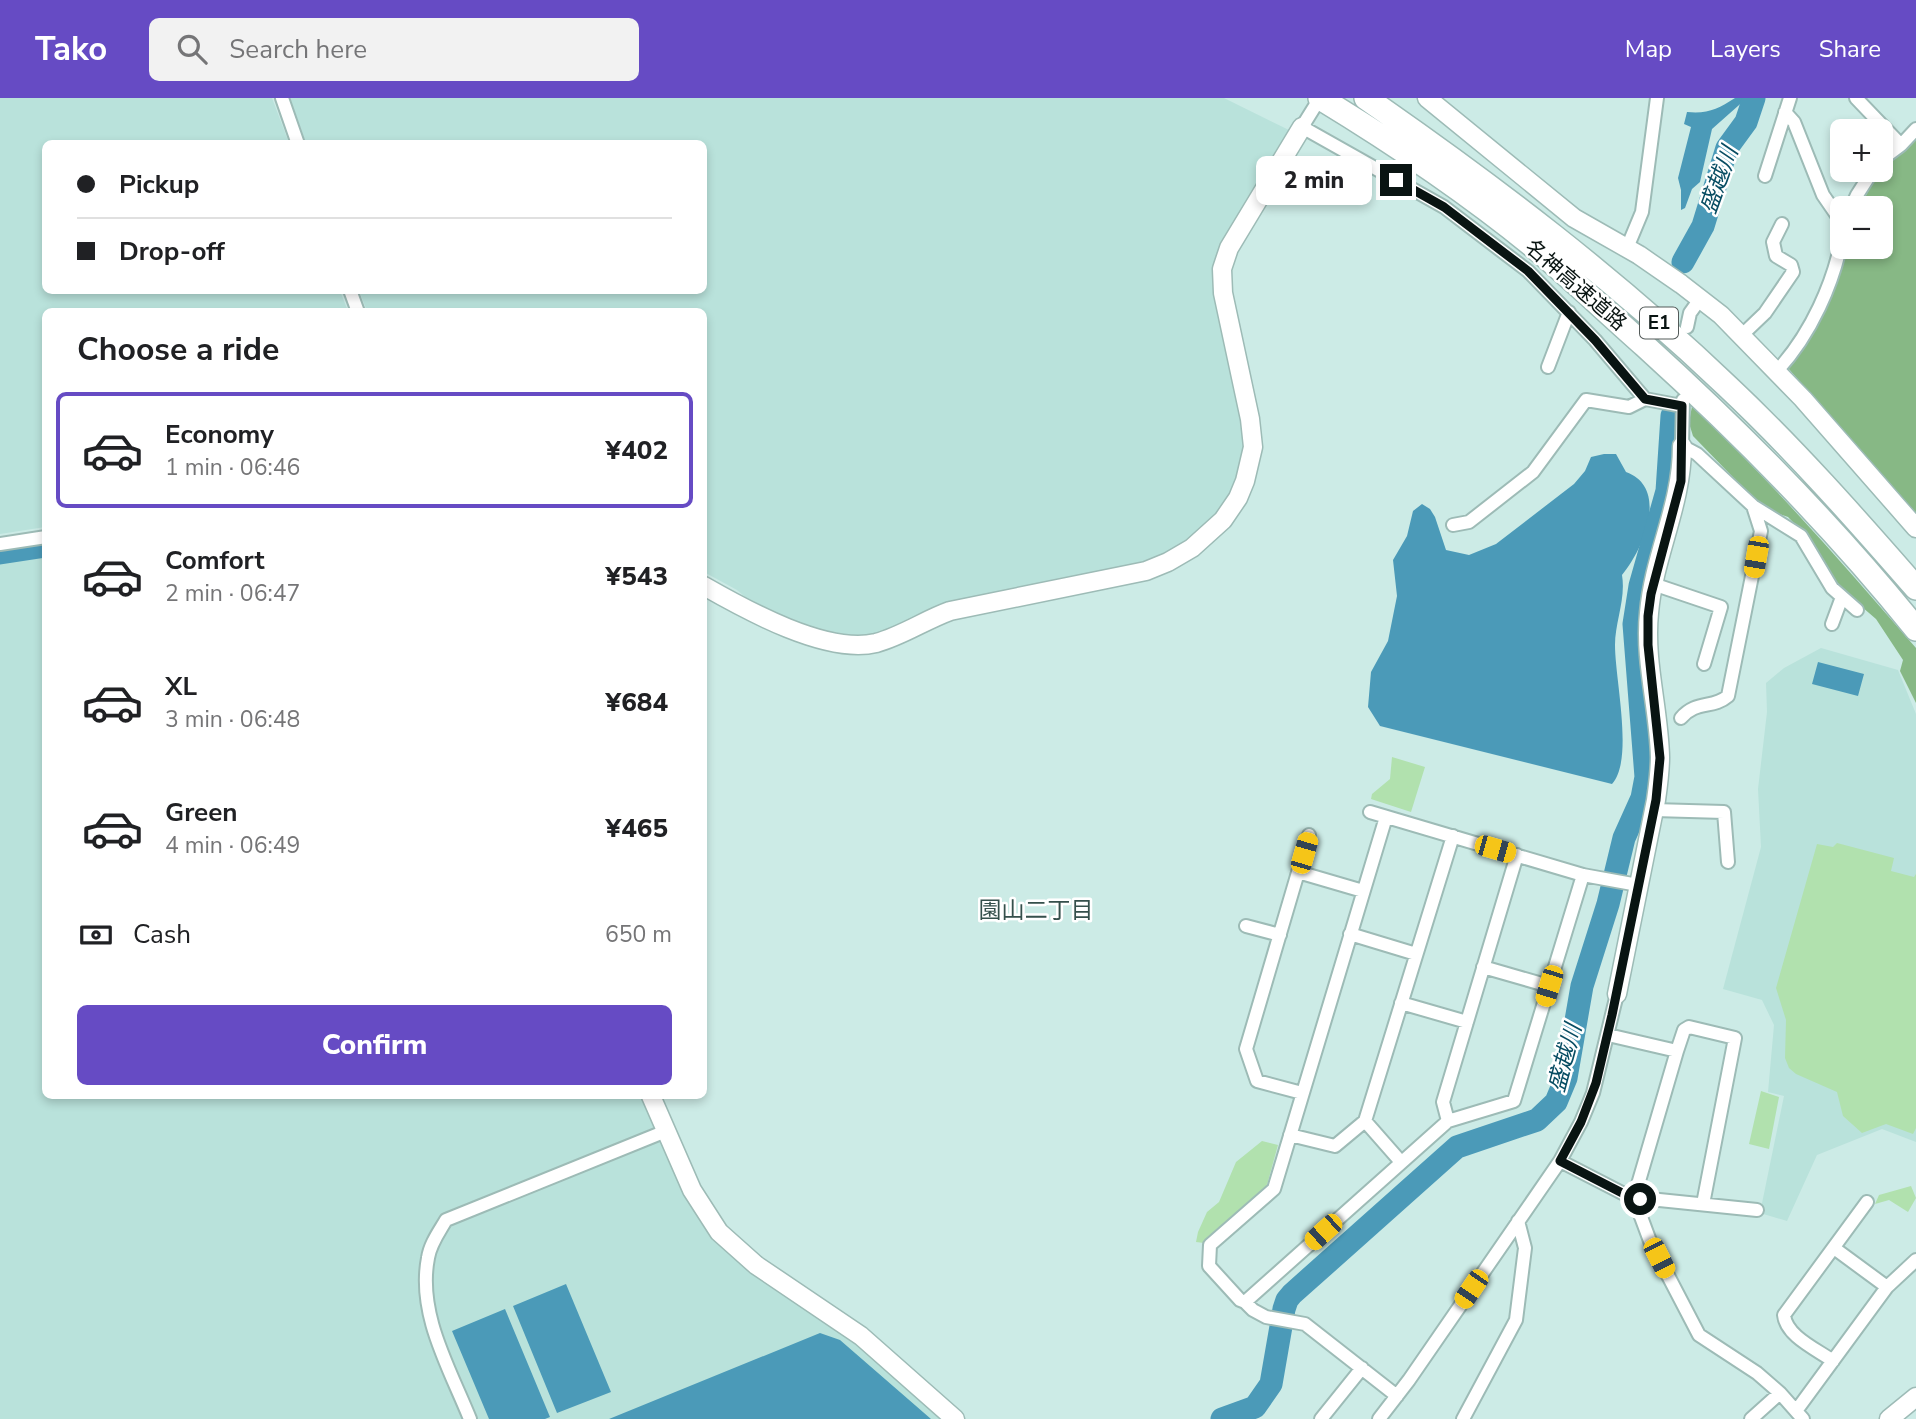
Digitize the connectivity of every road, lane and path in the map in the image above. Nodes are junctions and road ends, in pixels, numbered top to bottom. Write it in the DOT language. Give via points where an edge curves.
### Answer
graph roads {
  1 [pos="282,98"];
  2 [pos="1320,98"];
  3 [pos="1366,98"];
  4 [pos="1657,98"];
  5 [pos="1790,98"];
  6 [pos="1856,98"];
  7 [pos="1438,102"];
  8 [pos="1785,112"];
  9 [pos="1305,122"];
  10 [pos="1916,129"];
  11 [pos="297,140"];
  12 [pos="1901,145"];
  13 [pos="1893,151"];
  14 [pos="1765,176"];
  15 [pos="1830,205"];
  16 [pos="1782,224"];
  17 [pos="1627,248"];
  18 [pos="1836,259"];
  19 [pos="1700,299"];
  20 [pos="1569,312"];
  21 [pos="1687,327"];
  22 [pos="1742,335"];
  23 [pos="1548,368"];
  24 [pos="1777,371"];
  25 [pos="1645,399"];
  26 [pos="1682,446"];
  27 [pos="1753,506"];
  28 [pos="1453,525"];
  29 [pos="1916,528"];
  30 [pos="42,538"];
  31 [pos="0,544"];
  32 [pos="1653,584"];
  33 [pos="707,588"];
  34 [pos="1916,588"];
  35 [pos="1842,597"];
  36 [pos="1857,610"];
  37 [pos="1832,624"];
  38 [pos="1916,629"];
  39 [pos="1704,664"];
  40 [pos="1681,718"];
  41 [pos="1654,810"];
  42 [pos="1370,812"];
  43 [pos="1386,817"];
  44 [pos="1309,835"];
  45 [pos="1452,836"];
  46 [pos="1517,855"];
  47 [pos="1728,862"];
  48 [pos="1298,872"];
  49 [pos="1583,875"];
  50 [pos="1631,884"];
  51 [pos="1363,891"];
  52 [pos="1246,926"];
  53 [pos="1280,934"];
  54 [pos="1350,934"];
  55 [pos="1416,954"];
  56 [pos="1483,967"];
  57 [pos="1549,986"];
  58 [pos="1616,995"];
  59 [pos="1401,1003"];
  60 [pos="1467,1022"];
  61 [pos="1608,1035"];
  62 [pos="1677,1051"];
  63 [pos="1302,1093"];
  64 [pos="652,1099"];
  65 [pos="1365,1121"];
  66 [pos="1448,1121"];
  67 [pos="666,1131"];
  68 [pos="1290,1135"];
  69 [pos="1401,1161"];
  70 [pos="1560,1161"];
  71 [pos="1634,1198"];
  72 [pos="1867,1202"];
  73 [pos="1703,1204"];
  74 [pos="1757,1210"];
  75 [pos="1518,1221"];
  76 [pos="1834,1248"];
  77 [pos="1916,1260"];
  78 [pos="1887,1287"];
  79 [pos="1245,1302"];
  80 [pos="1833,1361"];
  81 [pos="1362,1368"];
  82 [pos="1780,1394"];
  83 [pos="1397,1396"];
  84 [pos="1916,1397"];
  85 [pos="1800,1415"];
  86 [pos="470,1419"];
  87 [pos="955,1419"];
  88 [pos="1321,1419"];
  89 [pos="1380,1419"];
  90 [pos="1463,1419"];
  91 [pos="1751,1419"];
  92 [pos="1889,1419"];
  1 -- 11 [label="street"];
  2 -- 9 [label="street"];
  2 -- 38 [label="highway, 名神高速道路 / E1" via="1453,186 1537,250 1618,322 1708,403 1812,508"];
  3 -- 34 [label="highway, 名神高速道路 / E1" via="1551,231 1634,301 1738,396 1831,491"];
  4 -- 17 [label="street" via="1642,212"];
  5 -- 8 [label="street"];
  6 -- 12 [label="street"];
  7 -- 17 [label="street" via="1574,218"];
  8 -- 14 [label="street"];
  8 -- 15 [label="street" via="1794,122"];
  9 -- 20 [label="street" via="1444,207 1528,271"];
  9 -- 33 [label="street" via="1225,259 1223,293 1253,447 1233,506 1192,548 1146,571 950,611 892,638 859,645 795,630"];
  10 -- 12 [label="street"];
  12 -- 13 [label="street"];
  16 -- 22 [label="street" via="1773,242 1776,256 1791,265 1793,272 1765,313"];
  17 -- 19 [label="street"];
  18 -- 24 [label="street" via="1818,311"];
  19 -- 21 [label="street"];
  19 -- 22 [label="street"];
  20 -- 23 [label="street"];
  20 -- 25 [label="street"];
  22 -- 24 [label="street"];
  24 -- 29 [label="street"];
  25 -- 26 [label="street" via="1683,402"];
  25 -- 28 [label="street" via="1629,407 1586,400 1533,472 1469,522"];
  26 -- 27 [label="street" via="1697,454"];
  26 -- 32 [label="street" via="1681,481"];
  27 -- 35 [label="street" via="1801,536 1825,579"];
  27 -- 40 [label="street" via="1761,531 1728,696 1687,710"];
  30 -- 31 [label="street"];
  32 -- 39 [label="street" via="1721,607 1715,647"];
  32 -- 41 [label="street" via="1648,645 1660,758"];
  35 -- 36 [label="street"];
  35 -- 37 [label="street"];
  41 -- 47 [label="street" via="1724,811"];
  41 -- 50 [label="street"];
  42 -- 43 [label="street"];
  43 -- 45 [label="street"];
  43 -- 51 [label="street"];
  44 -- 48 [label="street"];
  45 -- 46 [label="street"];
  45 -- 55 [label="street"];
  46 -- 49 [label="street"];
  46 -- 56 [label="street"];
  48 -- 51 [label="street"];
  48 -- 53 [label="street"];
  49 -- 50 [label="street"];
  49 -- 57 [label="street"];
  50 -- 58 [label="street"];
  51 -- 54 [label="street"];
  52 -- 53 [label="street"];
  53 -- 63 [label="street" via="1246,1049 1257,1081"];
  54 -- 55 [label="street"];
  54 -- 63 [label="street"];
  55 -- 59 [label="street"];
  56 -- 57 [label="street"];
  56 -- 60 [label="street"];
  57 -- 66 [label="street" via="1514,1101"];
  58 -- 61 [label="street"];
  59 -- 60 [label="street"];
  59 -- 65 [label="street"];
  60 -- 66 [label="street" via="1443,1102"];
  61 -- 62 [label="street"];
  61 -- 70 [label="street" via="1593,1093"];
  62 -- 71 [label="street"];
  62 -- 73 [label="street" via="1689,1027 1735,1038"];
  63 -- 68 [label="street"];
  64 -- 67 [label="street"];
  65 -- 68 [label="street" via="1335,1146"];
  65 -- 69 [label="street"];
  66 -- 69 [label="street"];
  67 -- 86 [label="street" via="446,1220 428,1257 428,1301 431,1322"];
  67 -- 87 [label="street" via="692,1190 728,1241 861,1336"];
  68 -- 79 [label="street" via="1274,1189 1210,1245 1209,1266"];
  69 -- 79 [label="street"];
  70 -- 71 [label="street"];
  70 -- 75 [label="street"];
  71 -- 73 [label="street"];
  71 -- 82 [label="street" via="1650,1241 1699,1335"];
  72 -- 76 [label="street"];
  73 -- 74 [label="street"];
  75 -- 83 [label="street"];
  75 -- 90 [label="street" via="1525,1248 1516,1320"];
  76 -- 78 [label="street"];
  76 -- 80 [label="street" via="1784,1315 1790,1331"];
  77 -- 78 [label="street"];
  78 -- 80 [label="street"];
  79 -- 81 [label="street" via="1266,1317 1305,1324"];
  80 -- 85 [label="street"];
  81 -- 83 [label="street"];
  81 -- 88 [label="street"];
  82 -- 85 [label="street"];
  82 -- 91 [label="street"];
  83 -- 89 [label="street"];
  84 -- 92 [label="street"];
}
